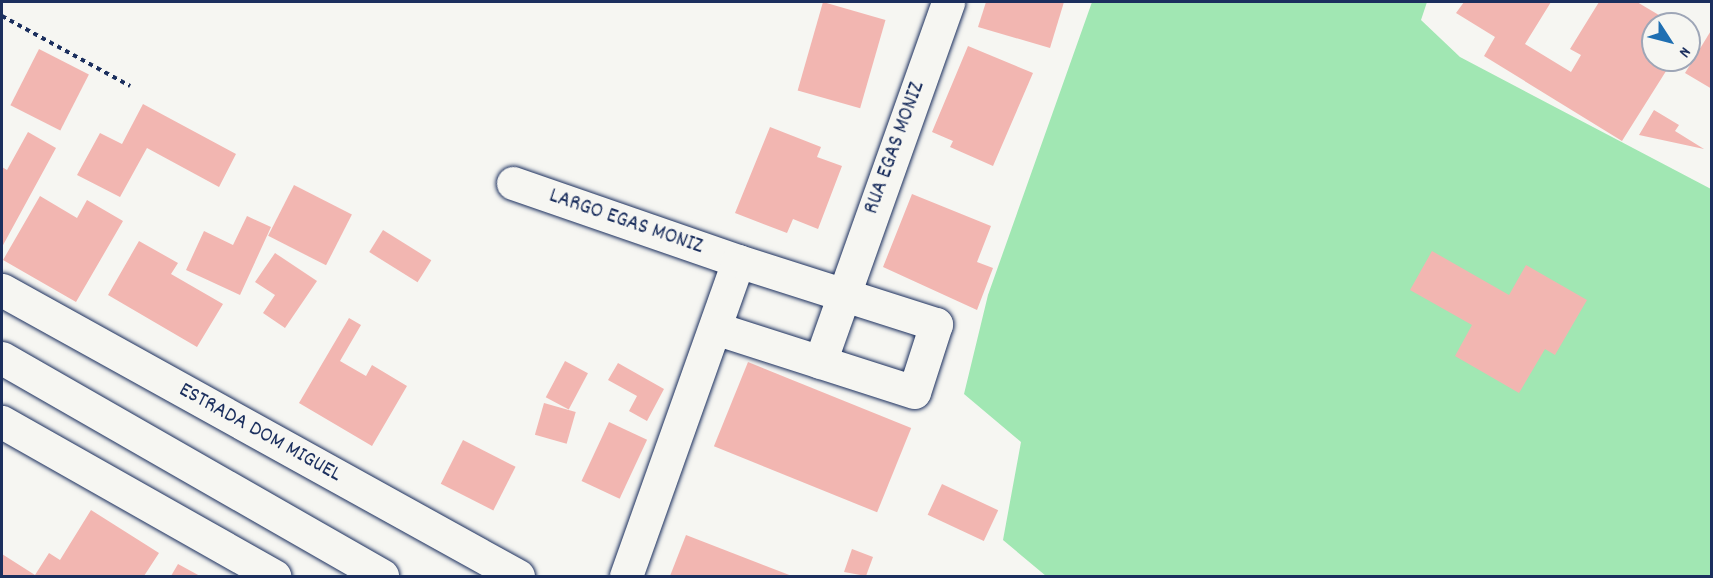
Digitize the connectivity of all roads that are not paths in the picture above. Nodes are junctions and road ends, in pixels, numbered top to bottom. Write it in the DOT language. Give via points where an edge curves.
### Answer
graph roads {
  1 [pos="948,2"];
  2 [pos="513,183"];
  3 [pos="738,261"];
  4 [pos="2,290"];
  5 [pos="843,294"];
  6 [pos="715,328"];
  7 [pos="2,358"];
  8 [pos="820,362"];
  9 [pos="2,422"];
  10 [pos="274,576"];
  11 [pos="382,576"];
  12 [pos="518,576"];
  13 [pos="626,576"];
  1 -- 5 [label="street, RUA EGAS MONIZ"];
  2 -- 3 [label="street, LARGO EGAS MONIZ"];
  3 -- 5 [label="street"];
  3 -- 6 [label="street"];
  4 -- 12 [label="street, ESTRADA DOM MIGUEL"];
  5 -- 8 [label="street, RUA EGAS MONIZ"];
  5 -- 8 [label="street" via="936,324 914,392"];
  6 -- 8 [label="street"];
  6 -- 13 [label="street"];
  7 -- 11 [label="street"];
  9 -- 10 [label="street"];
}
